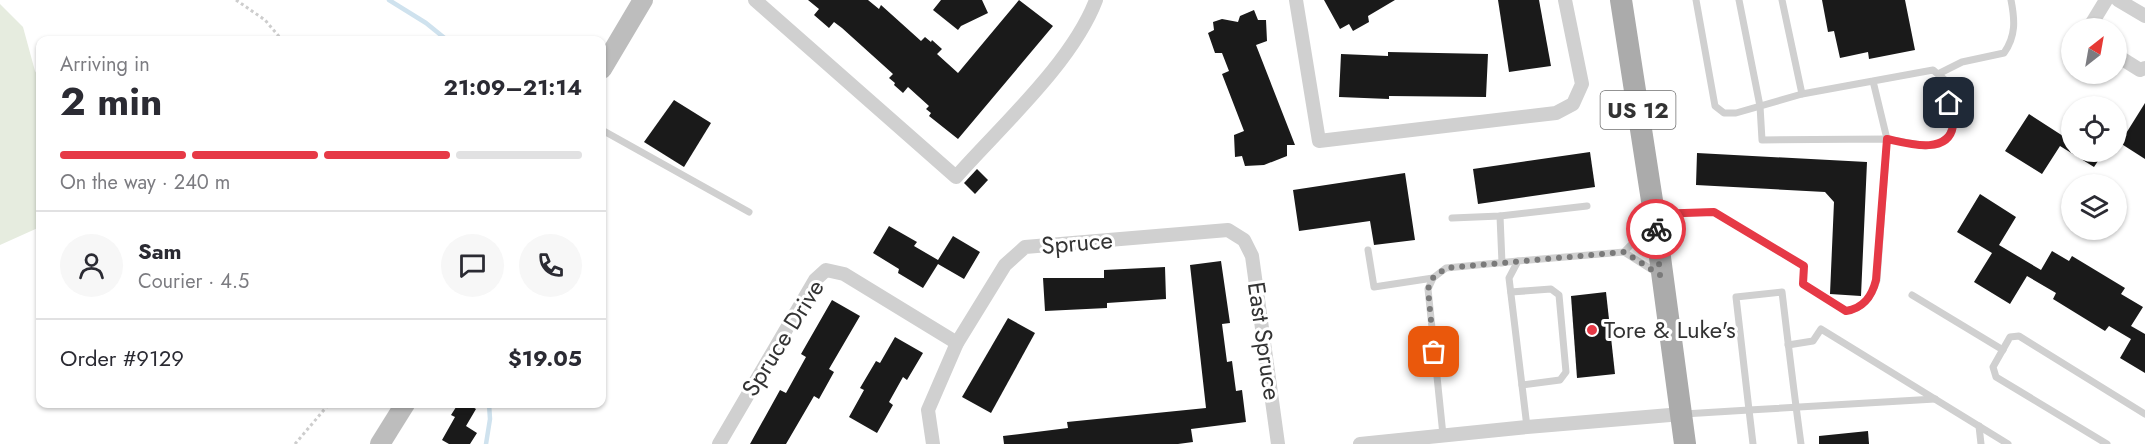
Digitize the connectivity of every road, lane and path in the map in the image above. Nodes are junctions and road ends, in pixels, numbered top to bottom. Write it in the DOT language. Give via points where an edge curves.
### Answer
graph roads {
  1 [pos="236,0"];
  2 [pos="643,0"];
  3 [pos="755,0"];
  4 [pos="1096,0"];
  5 [pos="1296,0"];
  6 [pos="1565,0"];
  7 [pos="1620,0"];
  8 [pos="1696,0"];
  9 [pos="1739,0"];
  10 [pos="1782,0"];
  11 [pos="2011,0"];
  12 [pos="2106,0"];
  13 [pos="2118,0"];
  14 [pos="2145,16"];
  15 [pos="2095,18"];
  16 [pos="278,36"];
  17 [pos="606,62"];
  18 [pos="2127,62"];
  19 [pos="2145,68"];
  20 [pos="1940,73"];
  21 [pos="1873,81"];
  22 [pos="1802,94"];
  23 [pos="1760,106"];
  24 [pos="606,132"];
  25 [pos="1887,139"];
  26 [pos="1587,206"];
  27 [pos="749,212"];
  28 [pos="1500,216"];
  29 [pos="1655,217"];
  30 [pos="1452,218"];
  31 [pos="1244,240"];
  32 [pos="1368,250"];
  33 [pos="1624,252"];
  34 [pos="1518,261"];
  35 [pos="1502,263"];
  36 [pos="1660,275"];
  37 [pos="1433,278"];
  38 [pos="1374,287"];
  39 [pos="1511,292"];
  40 [pos="1378,295"];
  41 [pos="1912,295"];
  42 [pos="957,343"];
  43 [pos="1788,345"];
  44 [pos="2002,350"];
  45 [pos="1522,385"];
  46 [pos="1935,399"];
  47 [pos="1796,407"];
  48 [pos="326,408"];
  49 [pos="402,408"];
  50 [pos="1749,410"];
  51 [pos="1682,414"];
  52 [pos="2145,414"];
  53 [pos="1527,426"];
  54 [pos="1979,426"];
  55 [pos="1443,435"];
  56 [pos="294,444"];
  57 [pos="380,444"];
  58 [pos="719,444"];
  59 [pos="933,444"];
  60 [pos="1278,444"];
  61 [pos="1360,444"];
  62 [pos="1685,444"];
  63 [pos="1753,444"];
  64 [pos="1801,444"];
  65 [pos="1981,444"];
  66 [pos="2008,444"];
  67 [pos="2107,444"];
  1 -- 16 [label="path"];
  2 -- 17 [label="main road"];
  3 -- 4 [label="street" via="956,177 1059,63"];
  5 -- 6 [label="street" via="1319,141 1556,112 1574,104 1582,84"];
  7 -- 29 [label="main road, US 12"];
  8 -- 23 [label="lane" via="1715,105 1724,113"];
  9 -- 23 [label="lane"];
  10 -- 22 [label="lane"];
  11 -- 20 [label="lane" via="2015,19 2012,42 2004,52"];
  12 -- 15 [label="street"];
  13 -- 14 [label="street"];
  18 -- 19 [label="street" via="2140,70"];
  20 -- 21 [label="lane" via="1933,70"];
  20 -- 25 [label="lane" via="1945,80 1953,125 1948,136 1938,144 1925,146"];
  21 -- 22 [label="lane"];
  21 -- 25 [label="lane"];
  22 -- 23 [label="lane"];
  23 -- 25 [label="lane" via="1762,140"];
  24 -- 27 [label="lane"];
  25 -- 29 [label="lane" via="1876,280 1873,292 1855,310 1846,311 1803,284 1804,266 1714,212"];
  26 -- 28 [label="lane"];
  28 -- 30 [label="lane"];
  28 -- 35 [label="lane"];
  29 -- 33 [label="lane"];
  29 -- 36 [label="main road, US 12"];
  31 -- 42 [label="street, Spruce" via="1228,230 1025,247 1005,265"];
  31 -- 60 [label="street, East Spruce" via="1252,256"];
  32 -- 38 [label="lane"];
  33 -- 34 [label="lane"];
  33 -- 36 [label="lane"];
  34 -- 35 [label="lane"];
  34 -- 39 [label="lane" via="1509,278"];
  35 -- 37 [label="lane" via="1446,268"];
  36 -- 51 [label="main road, US 12"];
  37 -- 38 [label="lane"];
  37 -- 55 [label="lane" via="1428,289"];
  38 -- 40 [label="lane"];
  39 -- 45 [label="lane"];
  39 -- 45 [label="lane" via="1551,289 1559,295 1566,372 1560,380"];
  41 -- 44 [label="lane"];
  42 -- 58 [label="street, Spruce Drive" via="844,274 826,270 814,280"];
  42 -- 59 [label="street, Spruce" via="928,410"];
  43 -- 46 [label="lane" via="1813,341 1821,329"];
  43 -- 47 [label="lane"];
  43 -- 50 [label="lane" via="1782,292 1736,297"];
  44 -- 52 [label="lane" via="2010,338 2019,336"];
  44 -- 67 [label="lane" via="1993,367 1996,377"];
  45 -- 53 [label="lane"];
  46 -- 47 [label="lane"];
  46 -- 54 [label="lane"];
  47 -- 50 [label="lane"];
  47 -- 64 [label="lane"];
  48 -- 56 [label="path"];
  49 -- 57 [label="main road"];
  50 -- 51 [label="lane"];
  50 -- 63 [label="lane"];
  51 -- 53 [label="street"];
  51 -- 62 [label="main road, US 12"];
  53 -- 55 [label="street"];
  54 -- 65 [label="lane"];
  54 -- 66 [label="lane"];
  55 -- 61 [label="street"];
}
